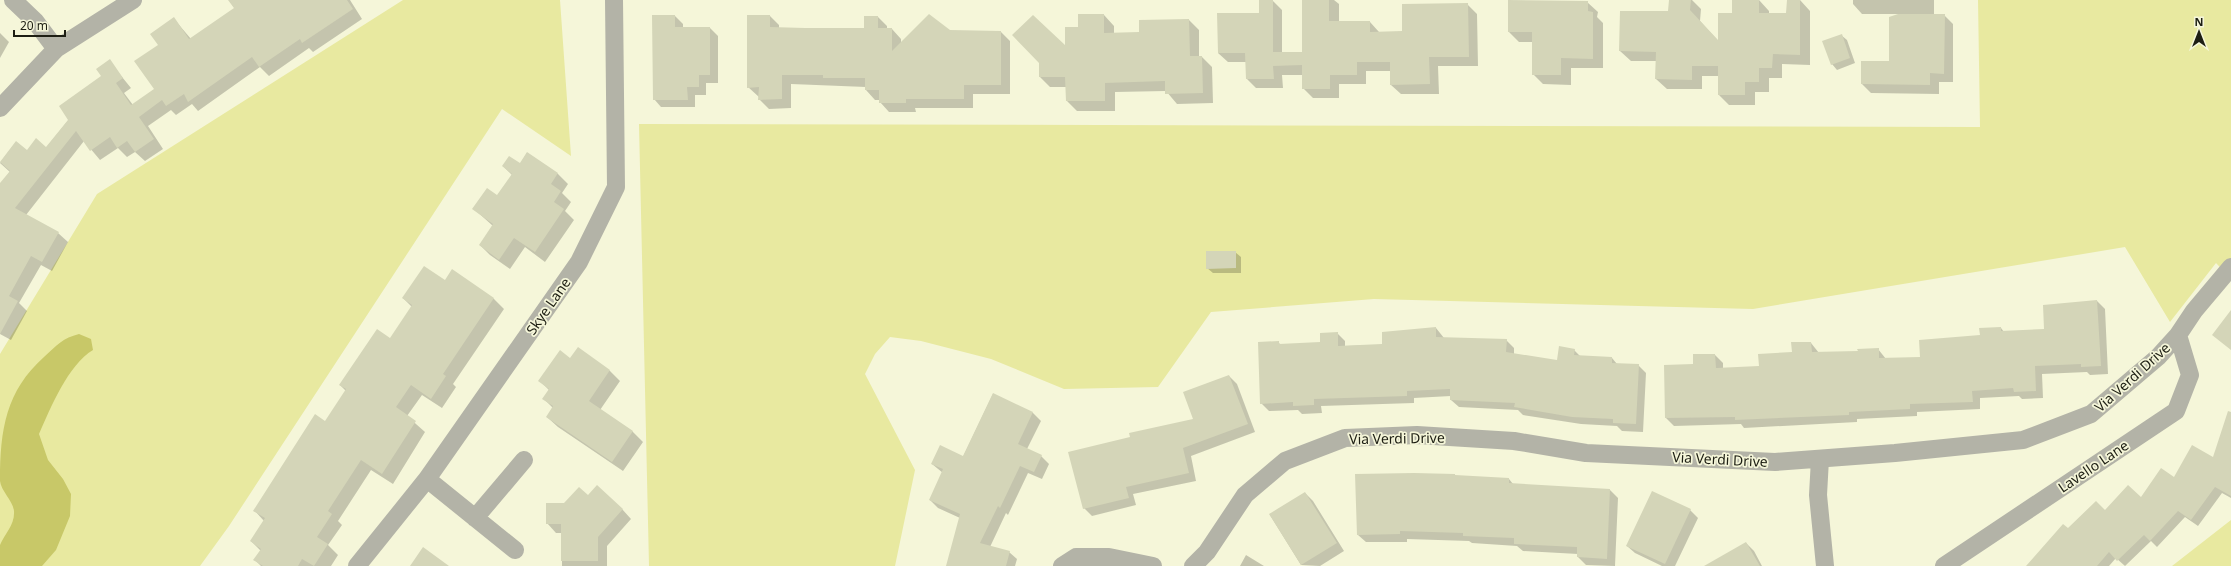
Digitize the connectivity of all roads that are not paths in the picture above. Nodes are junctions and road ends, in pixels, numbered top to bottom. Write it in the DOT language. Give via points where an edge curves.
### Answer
graph roads {
  1 [pos="14,0"];
  2 [pos="133,0"];
  3 [pos="614,0"];
  4 [pos="56,49"];
  5 [pos="0,108"];
  6 [pos="2231,267"];
  7 [pos="2178,335"];
  8 [pos="1820,459"];
  9 [pos="524,460"];
  10 [pos="427,479"];
  11 [pos="475,518"];
  12 [pos="515,550"];
  13 [pos="357,566"];
  14 [pos="1062,566"];
  15 [pos="1153,566"];
  16 [pos="1193,566"];
  17 [pos="1825,566"];
  18 [pos="1944,566"];
  1 -- 4 [label="street"];
  2 -- 4 [label="street"];
  3 -- 10 [label="street, Skye Lane" via="616,188 579,262"];
  4 -- 5 [label="street"];
  6 -- 7 [label="street, Via Verdi Drive" via="2194,311"];
  7 -- 8 [label="street, Via Verdi Drive" via="2158,357 2091,414 2023,440 1895,454"];
  7 -- 18 [label="street, Lavello Lane" via="2190,375 2176,411"];
  8 -- 16 [label="street, Via Verdi Drive" via="1775,462 1586,453 1514,441 1416,435 1345,438 1285,461 1245,495 1207,552"];
  8 -- 17 [label="street" via="1818,494"];
  9 -- 11 [label="street"];
  10 -- 11 [label="street"];
  10 -- 13 [label="street, Skye Lane"];
  11 -- 12 [label="street"];
  14 -- 15 [label="street" via="1076,557 1109,557"];
}
